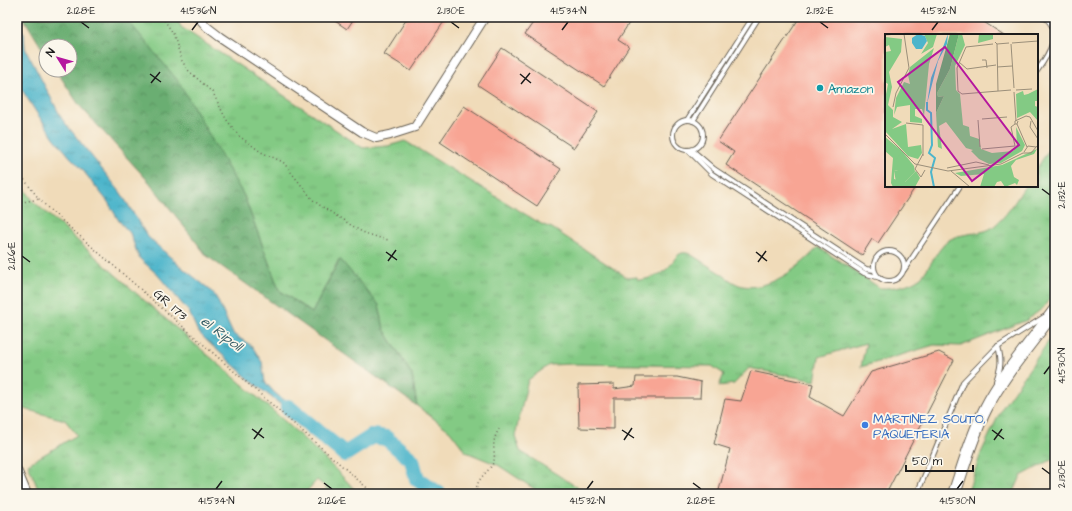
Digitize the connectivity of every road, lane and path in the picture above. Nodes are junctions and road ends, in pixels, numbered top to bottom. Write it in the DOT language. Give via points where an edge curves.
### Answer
graph roads {
  1 [pos="162,17"];
  2 [pos="198,17"];
  3 [pos="485,17"];
  4 [pos="753,17"];
  5 [pos="759,17"];
  6 [pos="1044,17"];
  7 [pos="1038,70"];
  8 [pos="687,120"];
  9 [pos="693,121"];
  10 [pos="690,150"];
  11 [pos="17,170"];
  12 [pos="959,187"];
  13 [pos="39,200"];
  14 [pos="17,203"];
  15 [pos="389,240"];
  16 [pos="874,270"];
  17 [pos="904,270"];
  18 [pos="880,278"];
  19 [pos="1055,311"];
  20 [pos="998,346"];
  21 [pos="986,408"];
  22 [pos="17,412"];
  23 [pos="23,418"];
  24 [pos="500,429"];
  25 [pos="17,470"];
  26 [pos="27,494"];
  27 [pos="374,494"];
  28 [pos="480,494"];
  29 [pos="917,494"];
  30 [pos="954,494"];
  1 -- 15 [label="path" via="172,33 182,61 212,93 238,136 261,152 283,162 320,206 362,232"];
  2 -- 3 [label="street" via="220,37 362,132 376,138 415,127"];
  4 -- 8 [label="lane"];
  5 -- 9 [label="lane"];
  6 -- 7 [label="lane" via="1049,20 1053,42"];
  8 -- 9 [label="lane"];
  8 -- 10 [label="lane" via="676,126 673,135 676,144"];
  9 -- 10 [label="lane" via="700,125 703,134 700,144"];
  10 -- 16 [label="lane" via="721,174 866,270"];
  10 -- 18 [label="lane" via="712,174 864,273"];
  11 -- 13 [label="path, GR 173"];
  12 -- 17 [label="lane"];
  13 -- 14 [label="path"];
  13 -- 27 [label="path, GR 173"];
  16 -- 17 [label="lane" via="877,257 884,251 894,251 901,257"];
  16 -- 18 [label="lane"];
  17 -- 18 [label="lane" via="894,280"];
  19 -- 20 [label="lane"];
  19 -- 21 [label="main road" via="1020,356"];
  20 -- 21 [label="lane" via="1001,365"];
  20 -- 29 [label="lane" via="963,382"];
  21 -- 30 [label="main road"];
  22 -- 23 [label="path"];
  24 -- 28 [label="path" via="494,437 492,465 477,482 476,490"];
  25 -- 26 [label="street"];
}
